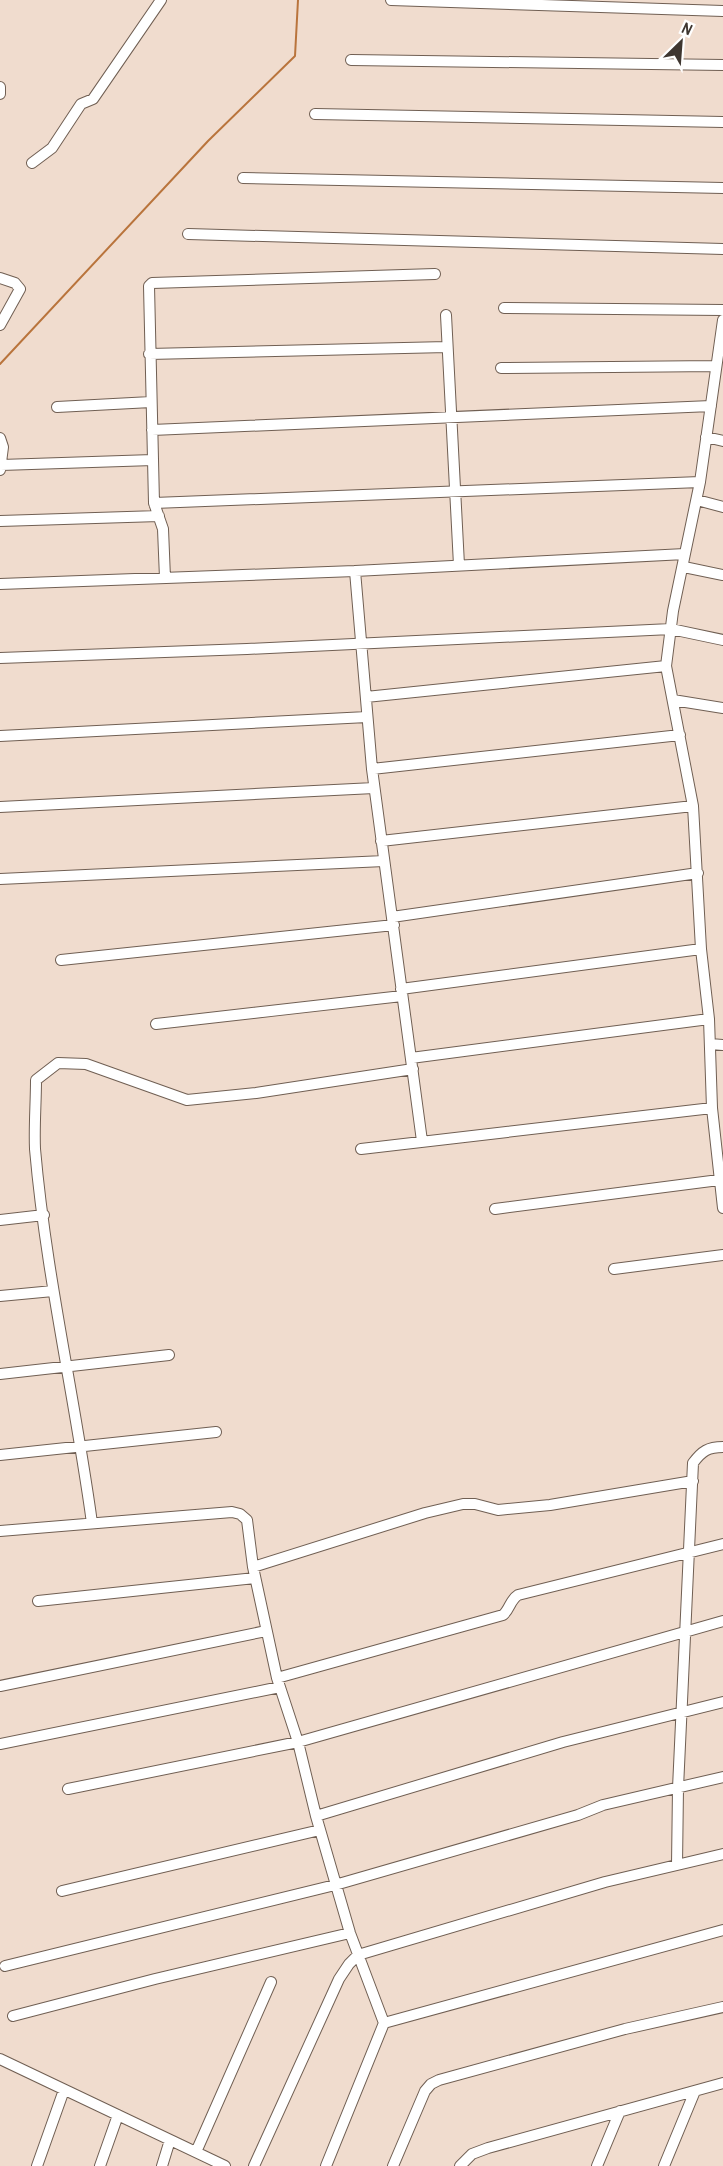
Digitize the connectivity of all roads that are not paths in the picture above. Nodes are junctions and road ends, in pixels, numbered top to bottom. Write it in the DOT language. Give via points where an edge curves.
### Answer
graph roads {
  1 [pos="161,0"];
  2 [pos="391,0"];
  3 [pos="723,11"];
  4 [pos="351,60"];
  5 [pos="723,65"];
  6 [pos="0,87"];
  7 [pos="0,94"];
  8 [pos="315,114"];
  9 [pos="723,122"];
  10 [pos="32,163"];
  11 [pos="243,178"];
  12 [pos="723,188"];
  13 [pos="188,234"];
  14 [pos="723,249"];
  15 [pos="435,274"];
  16 [pos="0,278"];
  17 [pos="504,308"];
  18 [pos="723,310"];
  19 [pos="446,315"];
  20 [pos="723,320"];
  21 [pos="0,325"];
  22 [pos="447,347"];
  23 [pos="149,354"];
  24 [pos="501,368"];
  25 [pos="718,372"];
  26 [pos="151,402"];
  27 [pos="711,406"];
  28 [pos="57,407"];
  29 [pos="451,417"];
  30 [pos="152,430"];
  31 [pos="706,436"];
  32 [pos="0,438"];
  33 [pos="723,441"];
  34 [pos="153,460"];
  35 [pos="1,468"];
  36 [pos="700,482"];
  37 [pos="454,490"];
  38 [pos="697,500"];
  39 [pos="154,503"];
  40 [pos="723,507"];
  41 [pos="159,516"];
  42 [pos="0,521"];
  43 [pos="685,554"];
  44 [pos="459,565"];
  45 [pos="684,567"];
  46 [pos="356,570"];
  47 [pos="723,575"];
  48 [pos="165,578"];
  49 [pos="0,584"];
  50 [pos="671,629"];
  51 [pos="723,640"];
  52 [pos="362,643"];
  53 [pos="0,658"];
  54 [pos="666,666"];
  55 [pos="366,697"];
  56 [pos="673,700"];
  57 [pos="723,708"];
  58 [pos="368,717"];
  59 [pos="680,735"];
  60 [pos="0,736"];
  61 [pos="372,769"];
  62 [pos="374,788"];
  63 [pos="693,806"];
  64 [pos="0,807"];
  65 [pos="381,841"];
  66 [pos="384,861"];
  67 [pos="698,873"];
  68 [pos="0,879"];
  69 [pos="393,921"];
  70 [pos="701,949"];
  71 [pos="61,960"];
  72 [pos="402,993"];
  73 [pos="709,1019"];
  74 [pos="156,1024"];
  75 [pos="710,1044"];
  76 [pos="723,1045"];
  77 [pos="411,1058"];
  78 [pos="413,1069"];
  79 [pos="716,1112"];
  80 [pos="422,1141"];
  81 [pos="361,1149"];
  82 [pos="719,1180"];
  83 [pos="723,1208"];
  84 [pos="495,1209"];
  85 [pos="44,1215"];
  86 [pos="0,1220"];
  87 [pos="723,1255"];
  88 [pos="614,1269"];
  89 [pos="53,1291"];
  90 [pos="0,1296"];
  91 [pos="169,1355"];
  92 [pos="67,1367"];
  93 [pos="0,1374"];
  94 [pos="216,1432"];
  95 [pos="81,1447"];
  96 [pos="723,1447"];
  97 [pos="0,1455"];
  98 [pos="693,1480"];
  99 [pos="92,1523"];
  100 [pos="0,1531"];
  101 [pos="723,1544"];
  102 [pos="690,1551"];
  103 [pos="254,1573"];
  104 [pos="38,1601"];
  105 [pos="723,1621"];
  106 [pos="266,1631"];
  107 [pos="687,1631"];
  108 [pos="279,1683"];
  109 [pos="0,1686"];
  110 [pos="723,1702"];
  111 [pos="683,1712"];
  112 [pos="298,1742"];
  113 [pos="0,1744"];
  114 [pos="723,1777"];
  115 [pos="678,1788"];
  116 [pos="68,1789"];
  117 [pos="316,1816"];
  118 [pos="320,1830"];
  119 [pos="723,1854"];
  120 [pos="677,1865"];
  121 [pos="335,1885"];
  122 [pos="62,1891"];
  123 [pos="723,1930"];
  124 [pos="350,1933"];
  125 [pos="358,1955"];
  126 [pos="5,1966"];
  127 [pos="272,1982"];
  128 [pos="723,2007"];
  129 [pos="14,2016"];
  130 [pos="384,2023"];
  131 [pos="0,2059"];
  132 [pos="723,2084"];
  133 [pos="64,2090"];
  134 [pos="695,2091"];
  135 [pos="620,2111"];
  136 [pos="118,2115"];
  137 [pos="170,2140"];
  138 [pos="196,2152"];
  139 [pos="37,2166"];
  140 [pos="100,2166"];
  141 [pos="162,2166"];
  142 [pos="225,2166"];
  143 [pos="254,2166"];
  144 [pos="326,2166"];
  145 [pos="393,2166"];
  146 [pos="460,2166"];
  147 [pos="597,2166"];
  148 [pos="664,2166"];
  1 -- 10 [label="street" via="93,99 81,104 52,148"];
  2 -- 3 [label="street"];
  4 -- 5 [label="street"];
  6 -- 7 [label="street"];
  8 -- 9 [label="street"];
  11 -- 12 [label="street"];
  13 -- 14 [label="street"];
  15 -- 23 [label="street" via="153,283 147,291"];
  16 -- 21 [label="street" via="20,289"];
  17 -- 18 [label="street"];
  19 -- 22 [label="street"];
  20 -- 25 [label="street"];
  22 -- 23 [label="street"];
  22 -- 29 [label="street"];
  23 -- 26 [label="street"];
  24 -- 25 [label="street"];
  25 -- 27 [label="street"];
  26 -- 28 [label="street"];
  26 -- 30 [label="street"];
  27 -- 29 [label="street"];
  27 -- 31 [label="street"];
  29 -- 30 [label="street"];
  29 -- 37 [label="street"];
  30 -- 34 [label="street"];
  31 -- 33 [label="street"];
  31 -- 36 [label="street"];
  32 -- 35 [label="street"];
  34 -- 35 [label="street"];
  34 -- 39 [label="street"];
  36 -- 37 [label="street"];
  36 -- 38 [label="street"];
  37 -- 39 [label="street"];
  37 -- 44 [label="street"];
  38 -- 40 [label="street"];
  38 -- 43 [label="street"];
  39 -- 41 [label="street"];
  41 -- 42 [label="street"];
  41 -- 48 [label="street"];
  43 -- 44 [label="street"];
  43 -- 45 [label="street"];
  44 -- 46 [label="street"];
  45 -- 47 [label="street"];
  45 -- 50 [label="street"];
  46 -- 48 [label="street"];
  46 -- 52 [label="street"];
  48 -- 49 [label="street"];
  50 -- 51 [label="street"];
  50 -- 52 [label="street"];
  50 -- 54 [label="street"];
  52 -- 53 [label="street"];
  52 -- 55 [label="street"];
  54 -- 55 [label="street"];
  54 -- 56 [label="street"];
  55 -- 58 [label="street"];
  56 -- 57 [label="street"];
  56 -- 59 [label="street"];
  58 -- 60 [label="street"];
  58 -- 61 [label="street"];
  59 -- 61 [label="street"];
  59 -- 63 [label="street"];
  61 -- 62 [label="street"];
  62 -- 64 [label="street"];
  62 -- 65 [label="street"];
  63 -- 65 [label="street"];
  63 -- 67 [label="street"];
  65 -- 66 [label="street"];
  66 -- 68 [label="street"];
  66 -- 69 [label="street"];
  67 -- 69 [label="street"];
  67 -- 70 [label="street"];
  69 -- 71 [label="street"];
  69 -- 72 [label="street"];
  70 -- 72 [label="street"];
  70 -- 73 [label="street"];
  72 -- 74 [label="street"];
  72 -- 77 [label="street"];
  73 -- 75 [label="street"];
  73 -- 77 [label="street"];
  75 -- 76 [label="street"];
  75 -- 79 [label="street"];
  77 -- 78 [label="street"];
  78 -- 80 [label="street"];
  78 -- 85 [label="street" via="187,1100 86,1064 58,1063 36,1080 35,1147"];
  79 -- 80 [label="street"];
  79 -- 82 [label="street"];
  80 -- 81 [label="street"];
  82 -- 83 [label="street"];
  82 -- 84 [label="street"];
  85 -- 86 [label="street"];
  85 -- 89 [label="street"];
  87 -- 88 [label="street"];
  89 -- 90 [label="street"];
  89 -- 92 [label="street"];
  91 -- 92 [label="street"];
  92 -- 93 [label="street"];
  92 -- 95 [label="street"];
  94 -- 95 [label="street"];
  95 -- 97 [label="street"];
  95 -- 99 [label="street"];
  96 -- 98 [label="street" via="710,1447 701,1453 693,1463"];
  98 -- 102 [label="street"];
  98 -- 103 [label="street" via="550,1505 498,1510 463,1504"];
  99 -- 100 [label="street"];
  99 -- 103 [label="street" via="240,1514 247,1520"];
  101 -- 102 [label="street"];
  102 -- 107 [label="street"];
  102 -- 108 [label="street" via="518,1595 503,1615"];
  103 -- 104 [label="street"];
  103 -- 106 [label="street"];
  105 -- 107 [label="street"];
  106 -- 108 [label="street"];
  106 -- 109 [label="street"];
  107 -- 111 [label="street"];
  107 -- 112 [label="street"];
  108 -- 112 [label="street"];
  108 -- 113 [label="street"];
  110 -- 111 [label="street"];
  111 -- 115 [label="street"];
  111 -- 117 [label="street" via="563,1742"];
  112 -- 116 [label="street"];
  112 -- 117 [label="street"];
  114 -- 115 [label="street"];
  115 -- 120 [label="street"];
  115 -- 121 [label="street" via="603,1805"];
  117 -- 118 [label="street"];
  118 -- 121 [label="street"];
  118 -- 122 [label="street"];
  119 -- 120 [label="street"];
  120 -- 125 [label="street" via="605,1882"];
  121 -- 124 [label="street"];
  121 -- 126 [label="street"];
  123 -- 130 [label="street"];
  124 -- 125 [label="street"];
  124 -- 129 [label="street"];
  125 -- 130 [label="street"];
  125 -- 143 [label="street" via="339,1979"];
  127 -- 138 [label="street"];
  128 -- 145 [label="street" via="439,2080 425,2091"];
  130 -- 144 [label="street"];
  131 -- 133 [label="street"];
  132 -- 134 [label="street"];
  133 -- 136 [label="street"];
  133 -- 139 [label="street"];
  134 -- 135 [label="street"];
  134 -- 148 [label="street"];
  135 -- 146 [label="street" via="488,2148 472,2154"];
  135 -- 147 [label="street"];
  136 -- 137 [label="street"];
  136 -- 140 [label="street"];
  137 -- 138 [label="street"];
  137 -- 141 [label="street"];
  138 -- 142 [label="street"];
}
